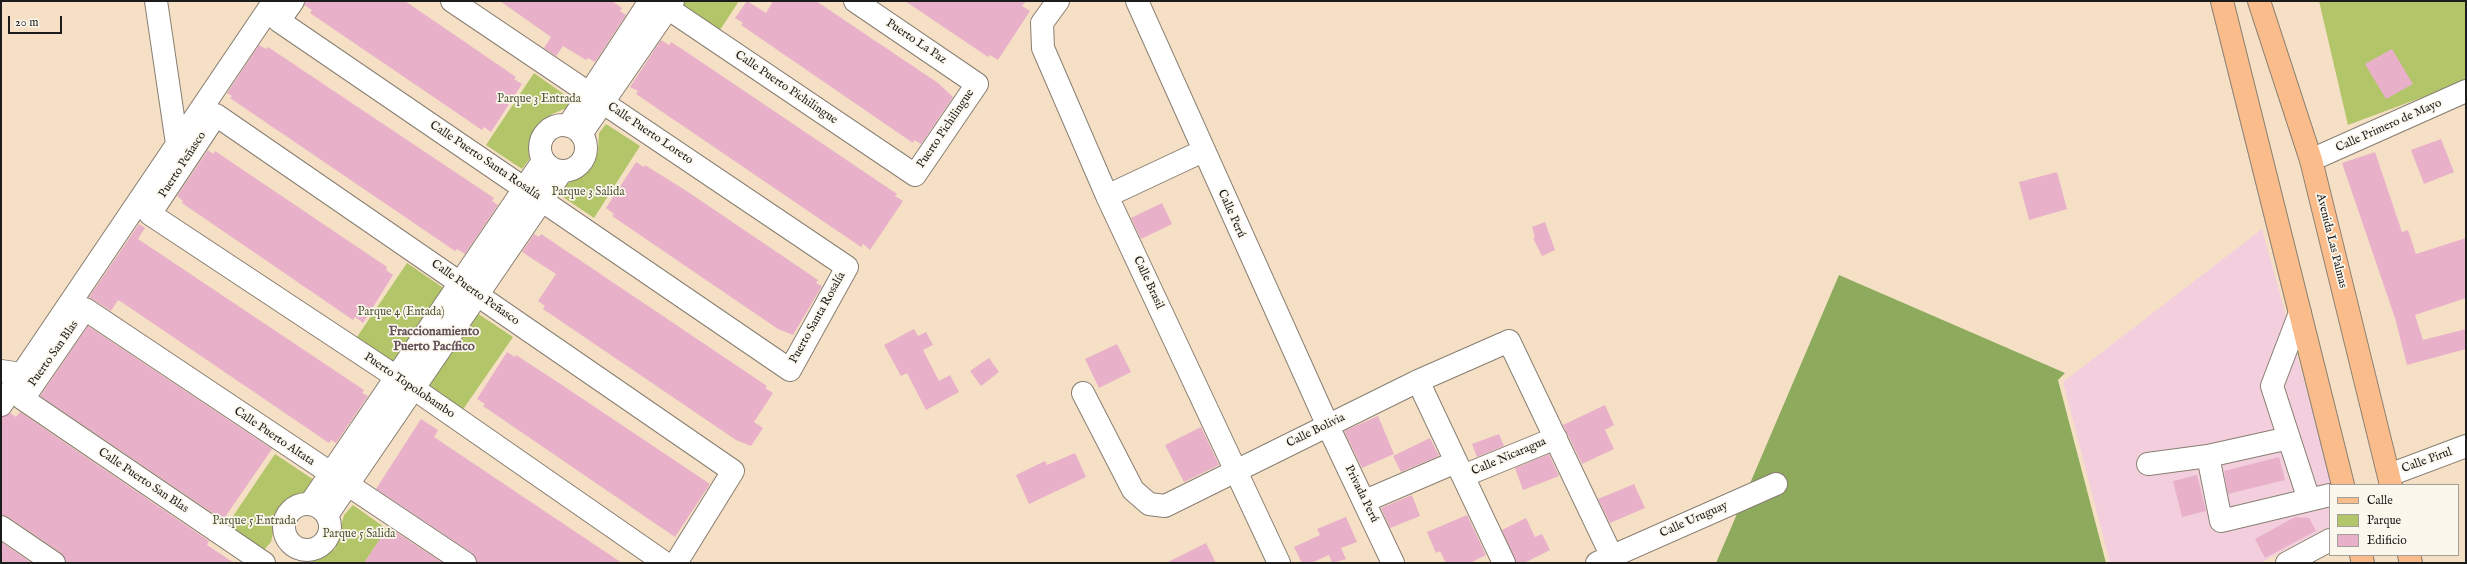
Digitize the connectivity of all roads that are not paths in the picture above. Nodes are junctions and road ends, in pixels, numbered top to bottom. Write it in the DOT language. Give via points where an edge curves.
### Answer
graph roads {
  1 [pos="156,1"];
  2 [pos="293,1"];
  3 [pos="452,1"];
  4 [pos="855,1"];
  5 [pos="1058,1"];
  6 [pos="1137,1"];
  7 [pos="2222,1"];
  8 [pos="2259,1"];
  9 [pos="662,3"];
  10 [pos="276,11"];
  11 [pos="977,84"];
  12 [pos="2466,91"];
  13 [pos="596,98"];
  14 [pos="216,115"];
  15 [pos="574,130"];
  16 [pos="177,144"];
  17 [pos="1203,151"];
  18 [pos="2311,160"];
  19 [pos="553,166"];
  20 [pos="915,175"];
  21 [pos="524,189"];
  22 [pos="1108,196"];
  23 [pos="542,200"];
  24 [pos="150,214"];
  25 [pos="847,267"];
  26 [pos="461,283"];
  27 [pos="478,295"];
  28 [pos="85,309"];
  29 [pos="2300,313"];
  30 [pos="790,370"];
  31 [pos="11,372"];
  32 [pos="1418,381"];
  33 [pos="405,382"];
  34 [pos="1083,393"];
  35 [pos="23,399"];
  36 [pos="1540,404"];
  37 [pos="1,405"];
  38 [pos="1328,426"];
  39 [pos="1556,438"];
  40 [pos="2289,438"];
  41 [pos="2466,446"];
  42 [pos="2208,456"];
  43 [pos="2148,464"];
  44 [pos="1460,469"];
  45 [pos="1235,472"];
  46 [pos="338,480"];
  47 [pos="2390,480"];
  48 [pos="1776,484"];
  49 [pos="2343,484"];
  50 [pos="2329,495"];
  51 [pos="2309,500"];
  52 [pos="1365,501"];
  53 [pos="318,510"];
  54 [pos="1,527"];
  55 [pos="2329,541"];
  56 [pos="294,551"];
  57 [pos="1608,561"];
  58 [pos="54,563"];
  59 [pos="264,563"];
  60 [pos="272,563"];
  61 [pos="464,563"];
  62 [pos="665,563"];
  63 [pos="676,563"];
  64 [pos="1279,563"];
  65 [pos="1393,563"];
  66 [pos="1504,563"];
  67 [pos="2287,563"];
  1 -- 16 [label="street"];
  2 -- 10 [label="street"];
  3 -- 13 [label="street, Calle Puerto Loreto"];
  4 -- 11 [label="street, Puerto La Paz"];
  5 -- 22 [label="street, Calle Brasil" via="1042,23 1043,48"];
  6 -- 17 [label="street, Calle Perú"];
  7 -- 29 [label="main road"];
  8 -- 18 [label="main road, Avenida Las Palmas"];
  9 -- 13 [label="street"];
  9 -- 20 [label="street, Calle Puerto Pichilingue"];
  10 -- 16 [label="street"];
  10 -- 21 [label="street, Calle Puerto Santa Rosalía"];
  11 -- 20 [label="street, Puerto Pichilingue"];
  12 -- 18 [label="street, Calle Primero de Mayo"];
  13 -- 15 [label="street"];
  13 -- 25 [label="street, Calle Puerto Loreto"];
  14 -- 24 [label="street, Puerto Peñasco"];
  14 -- 26 [label="street, Calle Puerto Peñasco"];
  15 -- 19 [label="street" via="586,149 584,157 573,168"];
  15 -- 19 [label="street" via="552,128 545,134 540,148"];
  16 -- 31 [label="street"];
  17 -- 22 [label="street"];
  17 -- 38 [label="street, Calle Perú"];
  18 -- 47 [label="main road, Avenida Las Palmas"];
  19 -- 21 [label="street"];
  19 -- 23 [label="street"];
  21 -- 23 [label="street, Calle Puerto Santa Rosalía"];
  21 -- 26 [label="street"];
  22 -- 45 [label="street, Calle Brasil"];
  23 -- 27 [label="street"];
  23 -- 30 [label="street, Calle Puerto Santa Rosalía"];
  24 -- 33 [label="street, Puerto Topolobambo"];
  25 -- 30 [label="street, Puerto Santa Rosalía"];
  26 -- 27 [label="street, Calle Puerto Peñasco"];
  26 -- 33 [label="street"];
  27 -- 33 [label="street"];
  27 -- 63 [label="street, Calle Puerto Peñasco" via="733,471"];
  28 -- 35 [label="street, Puerto San Blas"];
  28 -- 46 [label="street, Calle Puerto Altata"];
  29 -- 40 [label="street" via="2272,386"];
  29 -- 49 [label="main road"];
  31 -- 37 [label="street"];
  32 -- 36 [label="street, Calle Bolivia" via="1509,341"];
  32 -- 38 [label="street, Calle Bolivia"];
  32 -- 44 [label="street"];
  33 -- 46 [label="street"];
  33 -- 62 [label="street, Puerto Topolobambo"];
  34 -- 45 [label="street, Calle Bolivia" via="1133,490 1149,504 1165,506"];
  35 -- 59 [label="street, Calle Puerto San Blas"];
  36 -- 39 [label="street, Calle Uruguay"];
  38 -- 45 [label="street, Calle Bolivia"];
  38 -- 52 [label="street, Privada Perú"];
  39 -- 44 [label="street, Calle Nicaragua"];
  39 -- 57 [label="street, Calle Uruguay"];
  40 -- 42 [label="street"];
  40 -- 51 [label="street"];
  41 -- 47 [label="street, Calle Pirul"];
  42 -- 43 [label="street"];
  42 -- 51 [label="street" via="2221,521"];
  44 -- 52 [label="street, Calle Nicaragua"];
  44 -- 66 [label="street"];
  45 -- 64 [label="street, Calle Brasil"];
  46 -- 53 [label="street"];
  46 -- 61 [label="street, Calle Puerto Altata"];
  48 -- 57 [label="street, Calle Uruguay"];
  50 -- 51 [label="street"];
  52 -- 65 [label="street, Privada Perú"];
  53 -- 56 [label="street" via="330,529 323,543 316,548"];
  53 -- 56 [label="street" via="295,508 289,513 284,527"];
  54 -- 58 [label="street"];
  55 -- 67 [label="street"];
  56 -- 60 [label="street"];
}
